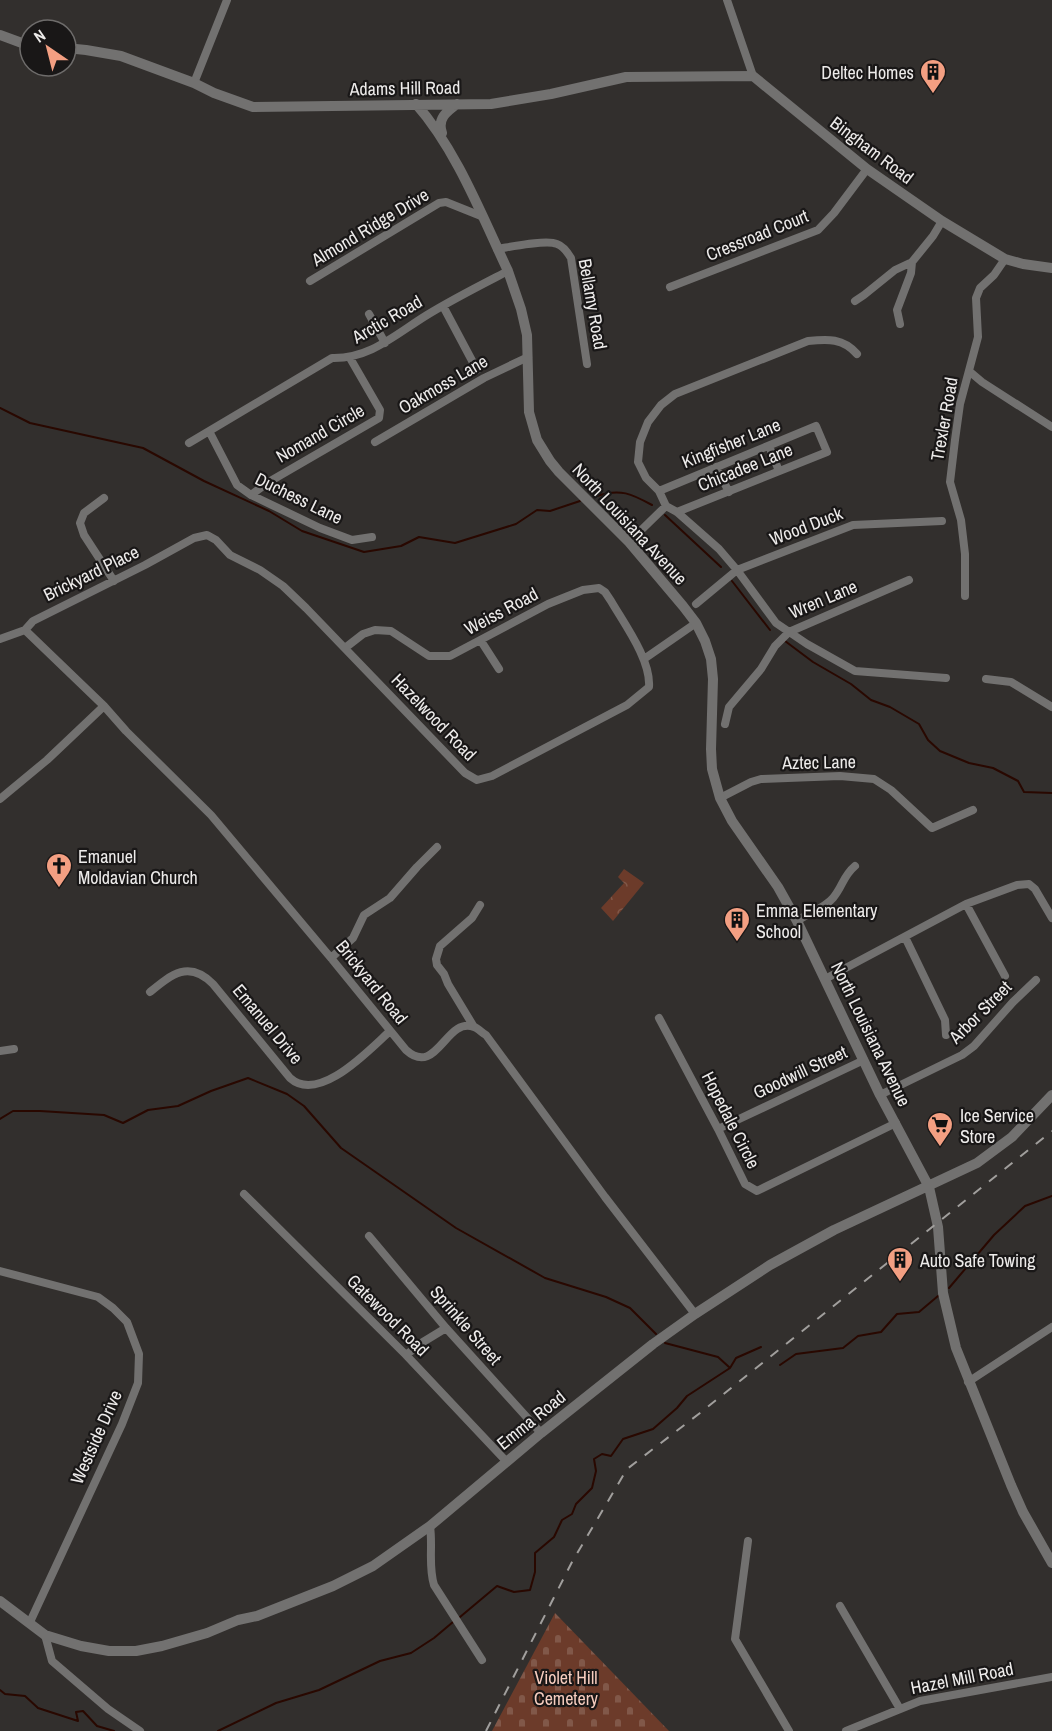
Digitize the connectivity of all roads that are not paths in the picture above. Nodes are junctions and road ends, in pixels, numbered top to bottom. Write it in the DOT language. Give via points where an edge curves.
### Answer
graph roads {
  1 [pos="227,0"];
  2 [pos="727,0"];
  3 [pos="0,35"];
  4 [pos="18,42"];
  5 [pos="78,49"];
  6 [pos="753,76"];
  7 [pos="194,84"];
  8 [pos="416,104"];
  9 [pos="457,104"];
  10 [pos="444,142"];
  11 [pos="867,169"];
  12 [pos="481,216"];
  13 [pos="942,221"];
  14 [pos="497,249"];
  15 [pos="1005,259"];
  16 [pos="912,262"];
  17 [pos="1052,268"];
  18 [pos="508,271"];
  19 [pos="310,281"];
  20 [pos="670,287"];
  21 [pos="855,301"];
  22 [pos="442,306"];
  23 [pos="369,314"];
  24 [pos="900,324"];
  25 [pos="385,343"];
  26 [pos="857,354"];
  27 [pos="528,357"];
  28 [pos="350,358"];
  29 [pos="587,364"];
  30 [pos="477,370"];
  31 [pos="969,371"];
  32 [pos="1052,427"];
  33 [pos="209,431"];
  34 [pos="375,442"];
  35 [pos="189,443"];
  36 [pos="770,446"];
  37 [pos="826,452"];
  38 [pos="716,467"];
  39 [pos="779,471"];
  40 [pos="659,491"];
  41 [pos="729,492"];
  42 [pos="251,495"];
  43 [pos="104,498"];
  44 [pos="666,506"];
  45 [pos="676,512"];
  46 [pos="942,521"];
  47 [pos="372,537"];
  48 [pos="629,542"];
  49 [pos="175,549"];
  50 [pos="737,570"];
  51 [pos="909,580"];
  52 [pos="114,581"];
  53 [pos="965,596"];
  54 [pos="696,604"];
  55 [pos="696,623"];
  56 [pos="25,630"];
  57 [pos="789,632"];
  58 [pos="0,639"];
  59 [pos="481,640"];
  60 [pos="345,648"];
  61 [pos="644,659"];
  62 [pos="499,669"];
  63 [pos="946,678"];
  64 [pos="986,679"];
  65 [pos="104,706"];
  66 [pos="1052,707"];
  67 [pos="725,724"];
  68 [pos="720,798"];
  69 [pos="0,799"];
  70 [pos="973,810"];
  71 [pos="437,847"];
  72 [pos="855,866"];
  73 [pos="966,904"];
  74 [pos="480,905"];
  75 [pos="1052,918"];
  76 [pos="797,921"];
  77 [pos="905,937"];
  78 [pos="331,958"];
  79 [pos="1005,976"];
  80 [pos="825,979"];
  81 [pos="1036,980"];
  82 [pos="150,992"];
  83 [pos="659,1018"];
  84 [pos="474,1027"];
  85 [pos="390,1031"];
  86 [pos="946,1035"];
  87 [pos="14,1049"];
  88 [pos="0,1051"];
  89 [pos="864,1060"];
  90 [pos="880,1095"];
  91 [pos="1052,1095"];
  92 [pos="896,1123"];
  93 [pos="718,1129"];
  94 [pos="929,1186"];
  95 [pos="244,1194"];
  96 [pos="369,1236"];
  97 [pos="0,1271"];
  98 [pos="695,1314"];
  99 [pos="1052,1327"];
  100 [pos="446,1328"];
  101 [pos="406,1355"];
  102 [pos="968,1382"];
  103 [pos="541,1433"];
  104 [pos="506,1461"];
  105 [pos="430,1526"];
  106 [pos="748,1541"];
  107 [pos="1052,1563"];
  108 [pos="0,1601"];
  109 [pos="840,1606"];
  110 [pos="30,1623"];
  111 [pos="45,1635"];
  112 [pos="482,1660"];
  113 [pos="1052,1677"];
  114 [pos="900,1709"];
  115 [pos="140,1731"];
  116 [pos="789,1731"];
  117 [pos="846,1731"];
  1 -- 7 [label="street"];
  2 -- 6 [label="street"];
  3 -- 4 [label="street"];
  5 -- 7 [label="street, Adams Hill Road" via="121,56"];
  6 -- 9 [label="street, Adams Hill Road" via="626,77 507,102"];
  6 -- 11 [label="street, Bingham Road"];
  7 -- 8 [label="street, Adams Hill Road" via="253,107"];
  8 -- 9 [label="street, Adams Hill Road"];
  8 -- 10 [label="street, North Louisiana Avenue"];
  9 -- 10 [label="street" via="440,123"];
  10 -- 12 [label="street, North Louisiana Avenue"];
  11 -- 13 [label="street, Bingham Road"];
  11 -- 20 [label="street, Cressroad Court" via="818,230"];
  12 -- 14 [label="street, North Louisiana Avenue"];
  12 -- 19 [label="street, Almond Ridge Drive" via="446,202 439,203"];
  13 -- 15 [label="street, Bingham Road"];
  13 -- 16 [label="street"];
  14 -- 18 [label="street, North Louisiana Avenue"];
  14 -- 29 [label="street, Bellamy Road" via="548,242 566,250 571,258"];
  15 -- 17 [label="street, Bingham Road"];
  15 -- 31 [label="street, Trexler Road" via="976,298 978,337"];
  16 -- 21 [label="street"];
  16 -- 24 [label="street" via="897,310"];
  18 -- 22 [label="street, Arctic Road"];
  18 -- 27 [label="street, North Louisiana Avenue" via="521,309"];
  22 -- 25 [label="street, Arctic Road"];
  22 -- 30 [label="street"];
  23 -- 25 [label="street"];
  25 -- 28 [label="street, Arctic Road"];
  26 -- 40 [label="street" via="850,346 831,339 808,341 675,394 648,422 640,442 638,462"];
  27 -- 34 [label="street, Oakmoss Lane" via="484,378"];
  27 -- 48 [label="street, North Louisiana Avenue" via="529,412 541,449"];
  28 -- 33 [label="street, Arctic Road" via="332,358"];
  28 -- 42 [label="street, Nomand Circle" via="380,410 379,418"];
  31 -- 32 [label="street"];
  31 -- 53 [label="street, Trexler Road" via="960,404 950,482 961,520"];
  33 -- 35 [label="street, Arctic Road"];
  33 -- 42 [label="street, Duchess Lane" via="237,486"];
  36 -- 37 [label="street, Kingfisher Lane" via="816,426"];
  36 -- 38 [label="street, Kingfisher Lane"];
  36 -- 39 [label="street"];
  37 -- 39 [label="street, Chicadee Lane"];
  38 -- 40 [label="street, Kingfisher Lane"];
  38 -- 41 [label="street"];
  39 -- 41 [label="street, Chicadee Lane"];
  40 -- 44 [label="street"];
  41 -- 45 [label="street, Chicadee Lane"];
  42 -- 47 [label="street, Duchess Lane" via="352,540"];
  43 -- 52 [label="street" via="84,513 80,523"];
  44 -- 45 [label="street"];
  44 -- 48 [label="street"];
  45 -- 50 [label="street"];
  46 -- 50 [label="street, Wood Duck" via="853,525"];
  48 -- 55 [label="street, North Louisiana Avenue"];
  49 -- 52 [label="street, Brickyard Place"];
  49 -- 60 [label="street, Hazelwood Road" via="194,538 207,536 216,540 230,555 283,586"];
  50 -- 54 [label="street, Wood Duck"];
  50 -- 57 [label="street" via="776,623"];
  51 -- 57 [label="street, Wren Lane"];
  52 -- 56 [label="street, Brickyard Place" via="33,621"];
  55 -- 61 [label="street"];
  55 -- 68 [label="street, North Louisiana Avenue" via="711,659 712,769"];
  56 -- 58 [label="street"];
  56 -- 65 [label="street, Brickyard Road"];
  57 -- 63 [label="street" via="855,671"];
  57 -- 67 [label="street, Wren Lane" via="729,707"];
  59 -- 60 [label="street, Weiss Road" via="450,656 429,656 392,632 375,630"];
  59 -- 61 [label="street, Weiss Road" via="548,604 598,588 611,601"];
  59 -- 62 [label="street"];
  60 -- 61 [label="street, Hazelwood Road" via="465,773 477,780 492,776 627,705 649,687"];
  64 -- 66 [label="street" via="1011,682"];
  65 -- 69 [label="street"];
  65 -- 78 [label="street, Brickyard Road" via="211,815"];
  68 -- 70 [label="street, Aztec Lane" via="761,779 861,777 879,781 932,828"];
  68 -- 76 [label="street, North Louisiana Avenue"];
  71 -- 78 [label="street" via="390,898 364,915 353,938"];
  72 -- 76 [label="street" via="846,873 832,900"];
  73 -- 75 [label="street" via="1029,884"];
  73 -- 77 [label="street"];
  73 -- 79 [label="street"];
  74 -- 84 [label="street" via="472,918 440,946 436,958"];
  76 -- 80 [label="street, North Louisiana Avenue"];
  77 -- 80 [label="street"];
  77 -- 86 [label="street" via="945,1020"];
  78 -- 85 [label="street, Brickyard Road"];
  80 -- 89 [label="street, North Louisiana Avenue"];
  81 -- 90 [label="street, Arbor Street" via="962,1056"];
  82 -- 85 [label="street, Emanuel Drive" via="179,973 191,971 203,976 290,1078 301,1084 337,1077"];
  83 -- 93 [label="street, Hopedale Circle"];
  84 -- 85 [label="street, Brickyard Road" via="457,1029 433,1053 418,1058"];
  84 -- 98 [label="street" via="486,1035"];
  87 -- 88 [label="street"];
  89 -- 90 [label="street, North Louisiana Avenue"];
  89 -- 93 [label="street, Goodwill Street"];
  90 -- 92 [label="street, North Louisiana Avenue"];
  91 -- 94 [label="street, Emma Road" via="1012,1137 977,1163"];
  92 -- 93 [label="street, Hopedale Circle" via="757,1191 745,1184"];
  92 -- 94 [label="street, North Louisiana Avenue"];
  94 -- 98 [label="street, Emma Road" via="770,1265"];
  94 -- 102 [label="street, North Louisiana Avenue" via="938,1223 947,1314"];
  95 -- 101 [label="street, Gatewood Road"];
  96 -- 100 [label="street, Sprinkle Street"];
  97 -- 110 [label="street, Westside Drive" via="98,1298 127,1322 139,1354 138,1383 122,1425"];
  98 -- 103 [label="street, Emma Road"];
  99 -- 102 [label="street"];
  100 -- 101 [label="street"];
  100 -- 103 [label="street, Sprinkle Street"];
  101 -- 104 [label="street, Gatewood Road"];
  102 -- 107 [label="street, North Louisiana Avenue" via="1019,1503"];
  103 -- 104 [label="street, Emma Road"];
  104 -- 105 [label="street, Emma Road"];
  105 -- 111 [label="street, Emma Road" via="373,1566 333,1586 257,1616 162,1646 109,1651"];
  105 -- 112 [label="street" via="430,1574 434,1585"];
  106 -- 116 [label="street" via="735,1639"];
  108 -- 110 [label="street, Emma Road"];
  109 -- 114 [label="street"];
  110 -- 111 [label="street, Emma Road"];
  111 -- 115 [label="street" via="52,1661"];
  113 -- 114 [label="street, Hazel Mill Road" via="920,1701"];
  114 -- 117 [label="street, Hazel Mill Road"];
}
